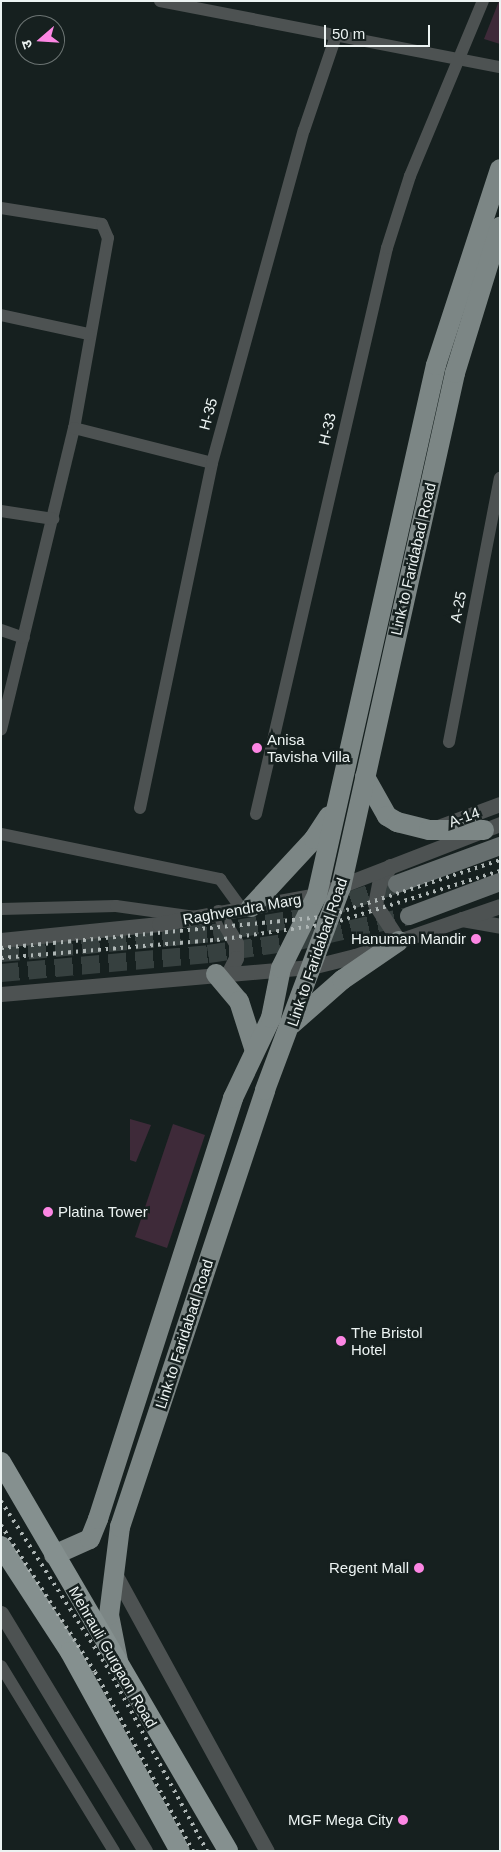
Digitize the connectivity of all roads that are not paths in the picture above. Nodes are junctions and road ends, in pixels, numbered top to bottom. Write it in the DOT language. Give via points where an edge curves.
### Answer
graph roads {
  1 [pos="160,1"];
  2 [pos="482,1"];
  3 [pos="336,36"];
  4 [pos="458,59"];
  5 [pos="500,68"];
  6 [pos="500,169"];
  7 [pos="1,208"];
  8 [pos="500,227"];
  9 [pos="1,315"];
  10 [pos="89,334"];
  11 [pos="74,428"];
  12 [pos="212,463"];
  13 [pos="500,478"];
  14 [pos="1,511"];
  15 [pos="53,519"];
  16 [pos="1,630"];
  17 [pos="24,638"];
  18 [pos="1,729"];
  19 [pos="449,742"];
  20 [pos="365,777"];
  21 [pos="340,799"];
  22 [pos="500,804"];
  23 [pos="140,808"];
  24 [pos="256,814"];
  25 [pos="492,827"];
  26 [pos="429,830"];
  27 [pos="1,834"];
  28 [pos="500,846"];
  29 [pos="390,866"];
  30 [pos="500,882"];
  31 [pos="397,884"];
  32 [pos="341,887"];
  33 [pos="317,895"];
  34 [pos="500,906"];
  35 [pos="246,908"];
  36 [pos="1,909"];
  37 [pos="218,912"];
  38 [pos="409,916"];
  39 [pos="198,917"];
  40 [pos="459,919"];
  41 [pos="500,926"];
  42 [pos="1,940"];
  43 [pos="399,941"];
  44 [pos="311,967"];
  45 [pos="281,968"];
  46 [pos="222,974"];
  47 [pos="1,994"];
  48 [pos="292,1024"];
  49 [pos="255,1051"];
  50 [pos="1,1462"];
  51 [pos="1,1546"];
  52 [pos="54,1555"];
  53 [pos="114,1572"];
  54 [pos="1,1613"];
  55 [pos="118,1665"];
  56 [pos="1,1666"];
  57 [pos="114,1851"];
  58 [pos="145,1851"];
  59 [pos="180,1851"];
  60 [pos="228,1851"];
  61 [pos="267,1851"];
  1 -- 3 [label="street"];
  2 -- 4 [label="street, H-33"];
  3 -- 4 [label="street"];
  3 -- 12 [label="street, H-35" via="304,130"];
  4 -- 5 [label="street"];
  4 -- 24 [label="street, H-33" via="410,176 388,248"];
  6 -- 21 [label="main road, Link to Faridabad Road" via="436,365"];
  7 -- 10 [label="street" via="102,224 107,230"];
  8 -- 20 [label="main road, Link to Faridabad Road" via="455,373"];
  9 -- 10 [label="street"];
  10 -- 11 [label="street"];
  11 -- 12 [label="street"];
  11 -- 15 [label="street"];
  12 -- 23 [label="street, H-35"];
  13 -- 19 [label="street, A-25"];
  14 -- 15 [label="street"];
  15 -- 17 [label="street"];
  16 -- 17 [label="street"];
  17 -- 18 [label="street"];
  20 -- 26 [label="main road" via="387,816"];
  20 -- 32 [label="main road, Link to Faridabad Road"];
  21 -- 33 [label="main road, Link to Faridabad Road"];
  21 -- 35 [label="main road" via="314,839"];
  22 -- 26 [label="street, A-14"];
  25 -- 26 [label="main road"];
  25 -- 29 [label="street, Raghvendra Marg"];
  27 -- 35 [label="street" via="220,879"];
  28 -- 31 [label="main road"];
  29 -- 32 [label="street, Raghvendra Marg"];
  29 -- 43 [label="street" via="379,884 375,904"];
  30 -- 38 [label="main road"];
  32 -- 33 [label="street, Raghvendra Marg"];
  32 -- 44 [label="main road, Link to Faridabad Road"];
  33 -- 35 [label="street, Raghvendra Marg"];
  33 -- 45 [label="main road, Link to Faridabad Road"];
  34 -- 40 [label="street"];
  35 -- 37 [label="street, Raghvendra Marg"];
  36 -- 39 [label="street" via="116,906 162,909"];
  37 -- 39 [label="street, Raghvendra Marg"];
  37 -- 46 [label="street" via="236,943 236,958"];
  39 -- 42 [label="street, Raghvendra Marg"];
  40 -- 41 [label="street"];
  40 -- 43 [label="street"];
  43 -- 44 [label="street"];
  43 -- 48 [label="main road" via="342,980"];
  44 -- 45 [label="street"];
  44 -- 48 [label="main road, Link to Faridabad Road"];
  45 -- 46 [label="street"];
  45 -- 49 [label="main road, Link to Faridabad Road" via="271,1018"];
  46 -- 47 [label="street"];
  46 -- 49 [label="main road" via="239,1001"];
  48 -- 53 [label="main road, Link to Faridabad Road" via="265,1090 120,1528"];
  49 -- 52 [label="main road, Link to Faridabad Road" via="233,1098 98,1519 90,1539"];
  50 -- 52 [label="highway, Mehrauli Gurgaon Road"];
  51 -- 59 [label="highway" via="70,1652"];
  52 -- 55 [label="highway, Mehrauli Gurgaon Road"];
  53 -- 55 [label="main road, Link to Faridabad Road" via="109,1615"];
  53 -- 61 [label="street"];
  54 -- 58 [label="street"];
  55 -- 60 [label="highway, Mehrauli Gurgaon Road"];
  56 -- 57 [label="street"];
}
